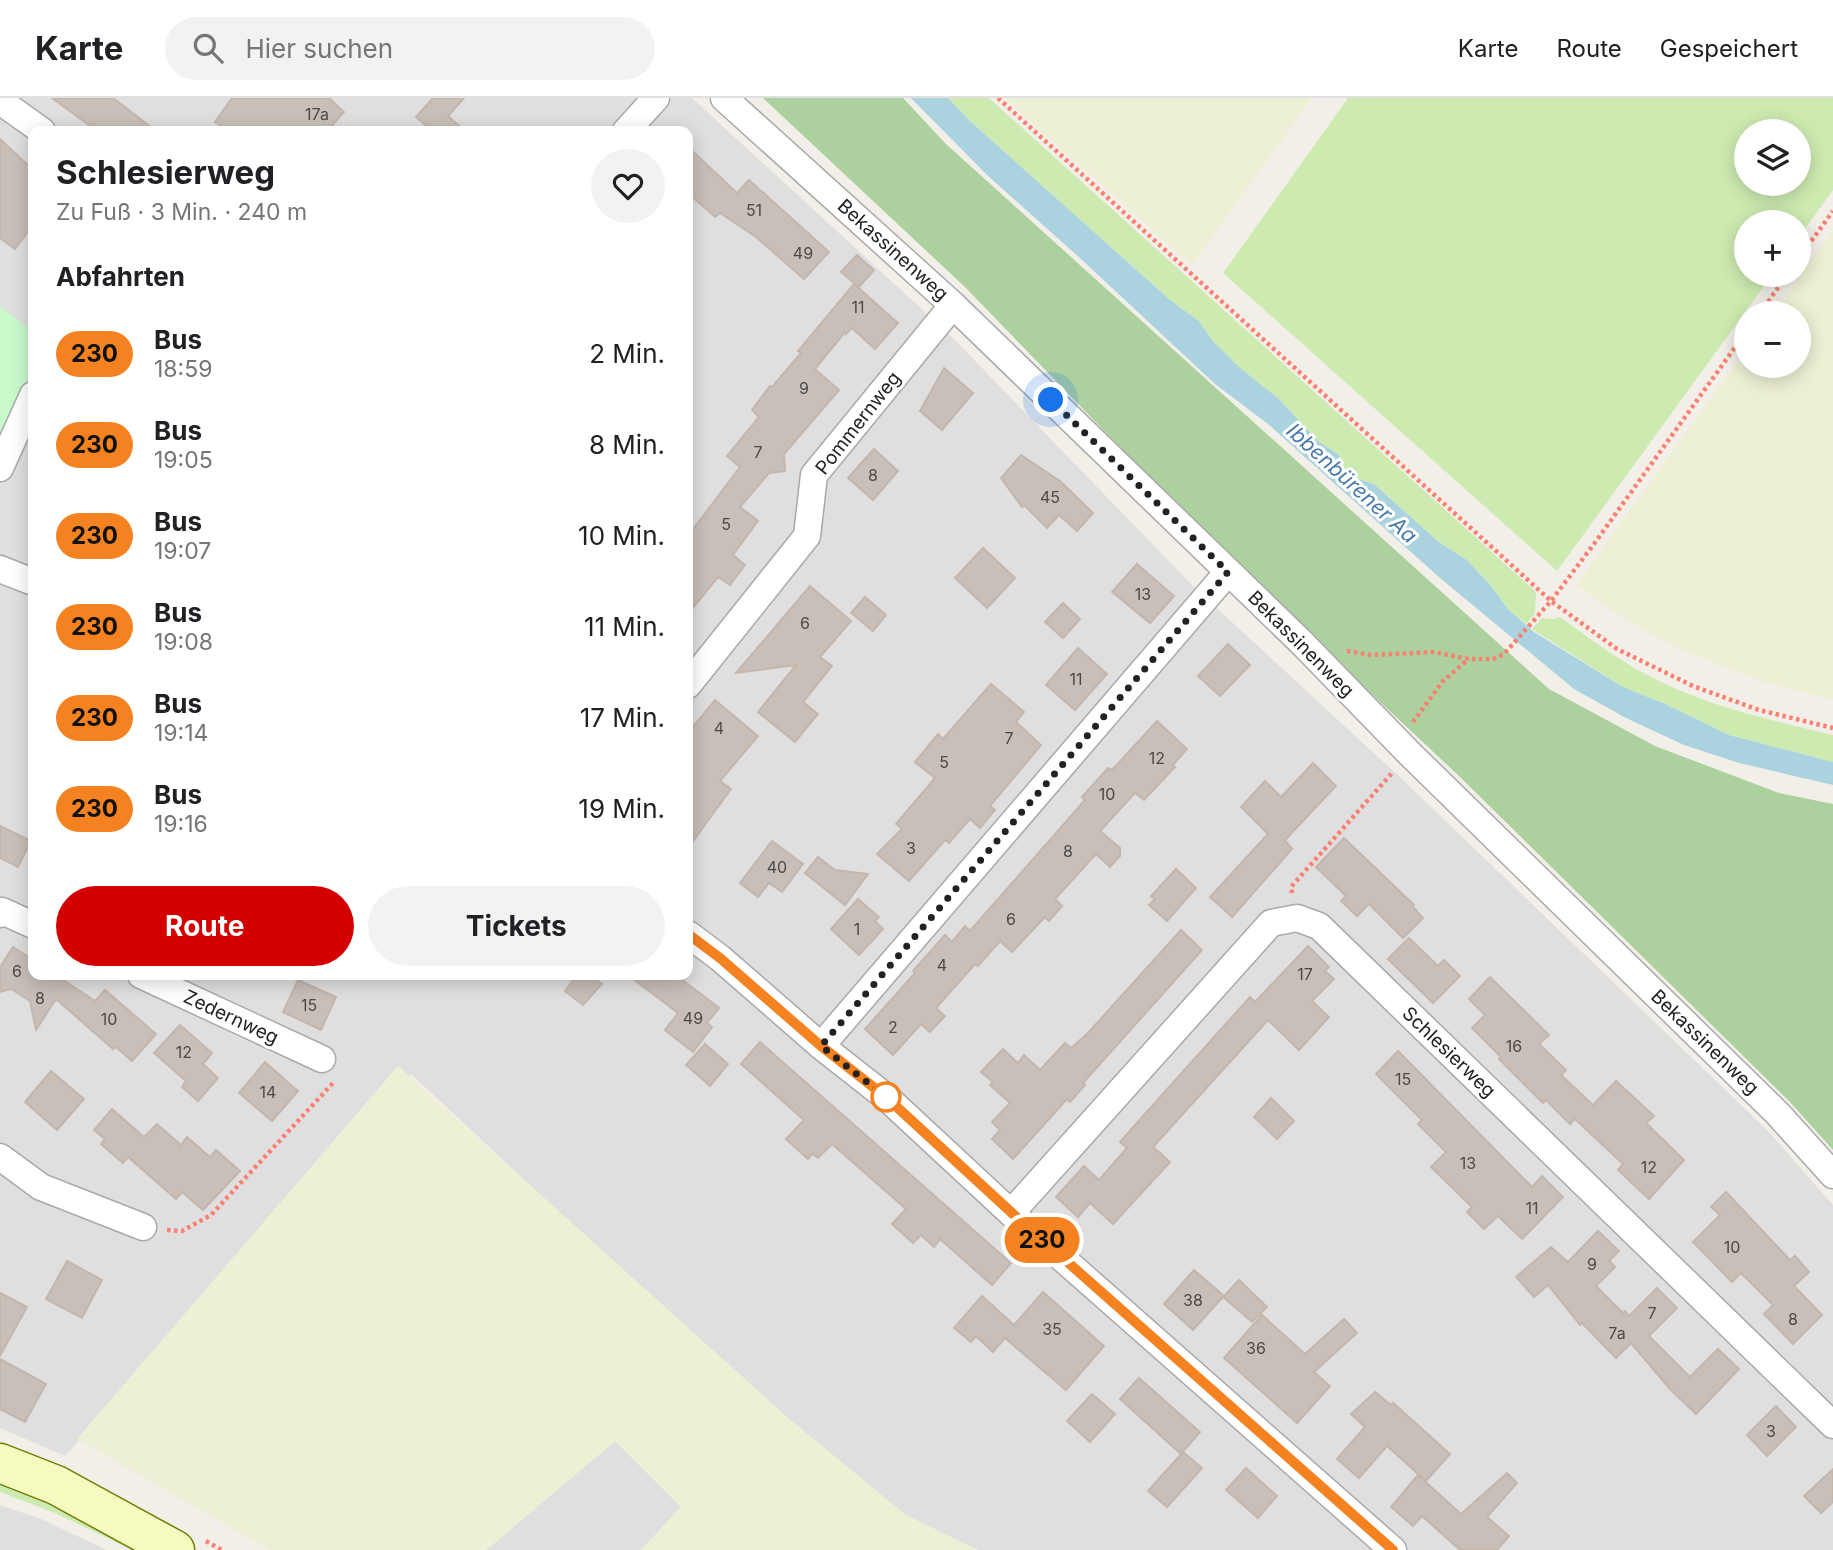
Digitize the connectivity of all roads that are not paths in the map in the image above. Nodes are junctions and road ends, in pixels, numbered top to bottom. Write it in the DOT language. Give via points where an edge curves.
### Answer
graph roads {
  1 [pos="656,98"];
  2 [pos="724,98"];
  3 [pos="0,101"];
  4 [pos="35,126"];
  5 [pos="631,126"];
  6 [pos="953,305"];
  7 [pos="28,406"];
  8 [pos="0,468"];
  9 [pos="0,569"];
  10 [pos="1228,572"];
  11 [pos="28,580"];
  12 [pos="693,679"];
  13 [pos="0,914"];
  14 [pos="28,923"];
  15 [pos="693,938"];
  16 [pos="152,980"];
  17 [pos="821,1046"];
  18 [pos="322,1059"];
  19 [pos="0,1157"];
  20 [pos="1833,1175"];
  21 [pos="1012,1213"];
  22 [pos="143,1227"];
  23 [pos="1833,1424"];
  24 [pos="0,1463"];
  25 [pos="175,1550"];
  26 [pos="1393,1550"];
  1 -- 5 [label="street"];
  2 -- 6 [label="street, Bekassinenweg"];
  3 -- 4 [label="street"];
  6 -- 10 [label="street, Bekassinenweg"];
  6 -- 12 [label="street, Pommernweg" via="814,475 807,536"];
  7 -- 8 [label="street"];
  9 -- 11 [label="street"];
  10 -- 17 [label="street"];
  10 -- 20 [label="street, Bekassinenweg" via="1778,1114"];
  13 -- 14 [label="street"];
  15 -- 17 [label="street"];
  16 -- 18 [label="street, Zedernweg"];
  17 -- 21 [label="street" via="886,1097"];
  19 -- 22 [label="street" via="41,1188"];
  21 -- 23 [label="street, Schlesierweg" via="1271,923 1297,918 1319,926"];
  21 -- 26 [label="street"];
  24 -- 25 [label="main road" via="56,1485"];
}
